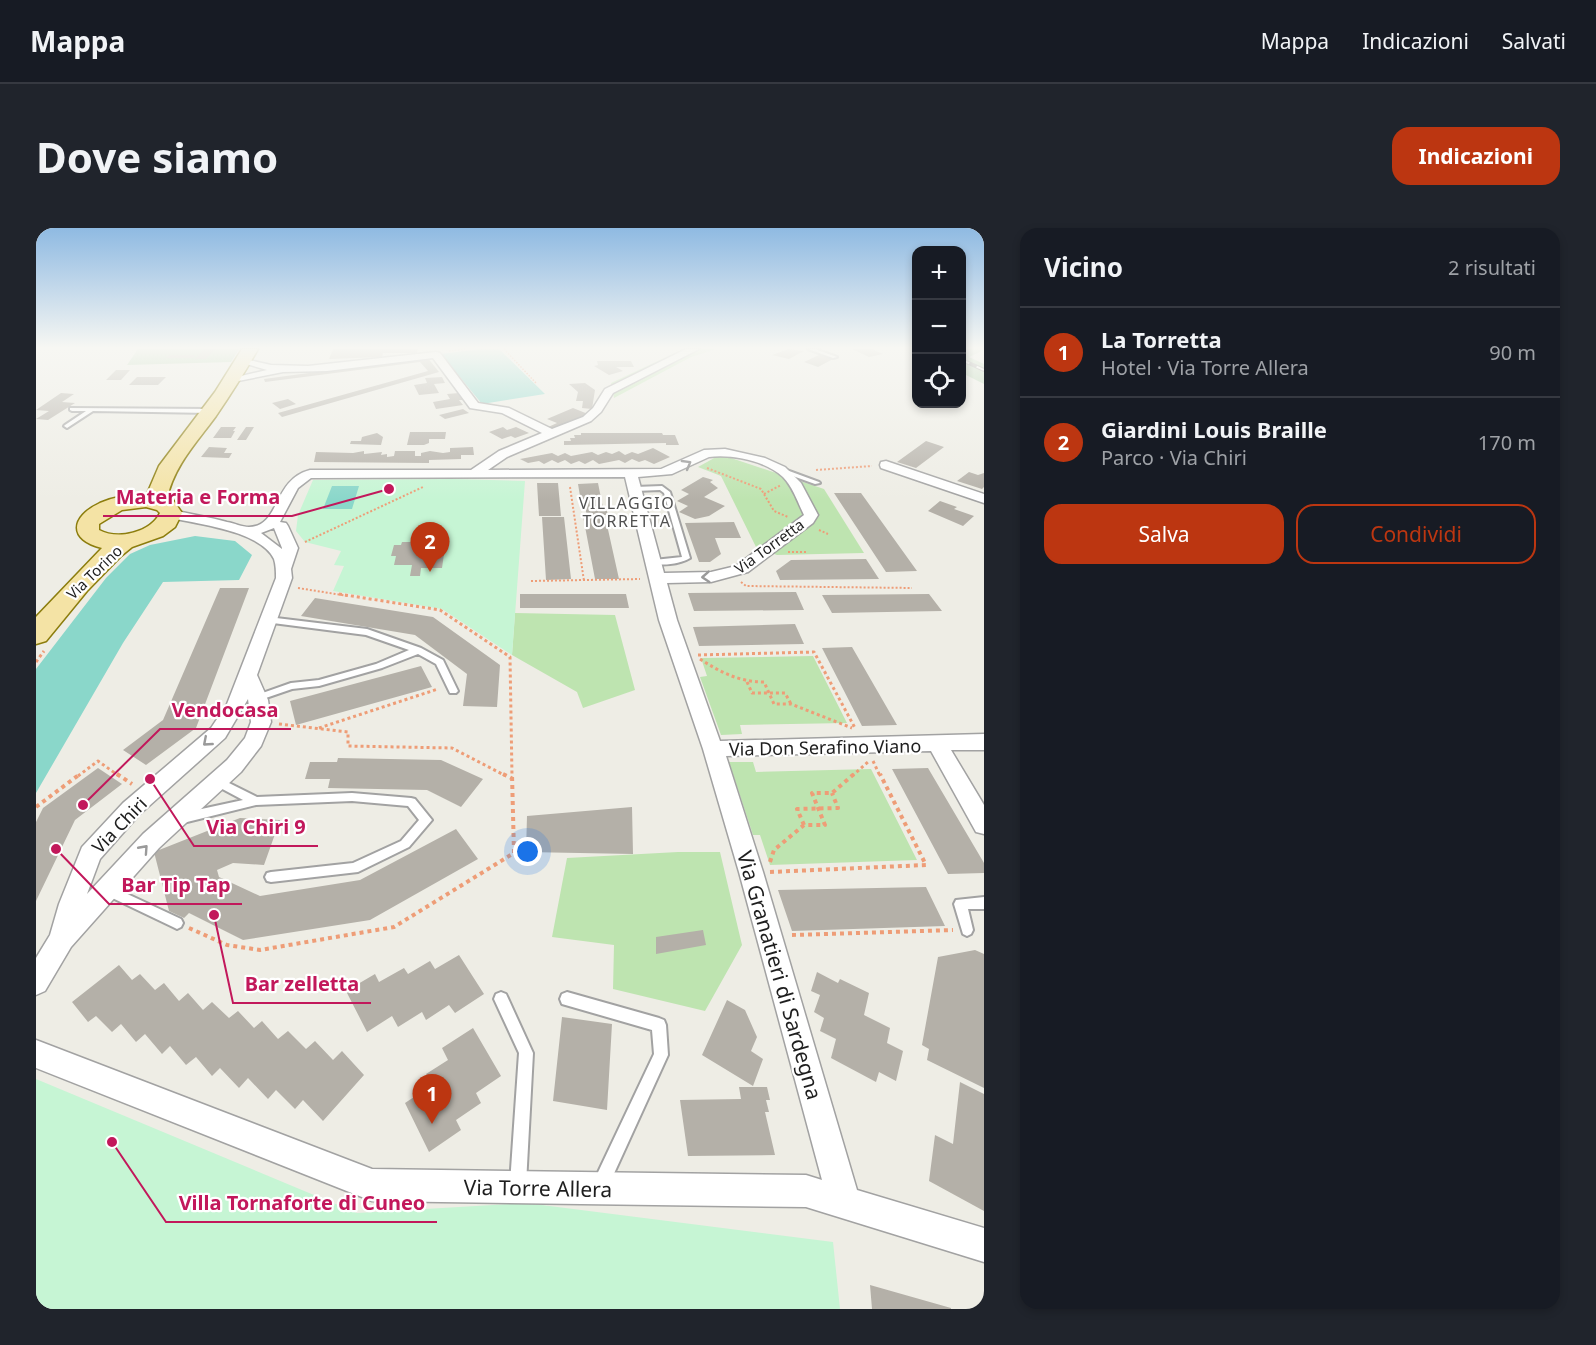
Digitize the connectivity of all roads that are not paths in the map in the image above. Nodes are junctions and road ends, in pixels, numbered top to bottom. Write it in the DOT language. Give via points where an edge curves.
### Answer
graph roads {
  1 [pos="219,399"];
  2 [pos="469,399"];
  3 [pos="604,399"];
  4 [pos="72,409"];
  5 [pos="91,410"];
  6 [pos="211,411"];
  7 [pos="67,426"];
  8 [pos="553,434"];
  9 [pos="503,454"];
  10 [pos="886,465"];
  11 [pos="170,468"];
  12 [pos="782,470"];
  13 [pos="476,472"];
  14 [pos="500,472"];
  15 [pos="633,481"];
  16 [pos="817,483"];
  17 [pos="984,499"];
  18 [pos="134,501"];
  19 [pos="283,507"];
  20 [pos="164,514"];
  21 [pos="281,526"];
  22 [pos="253,535"];
  23 [pos="114,541"];
  24 [pos="285,566"];
  25 [pos="656,570"];
  26 [pos="268,620"];
  27 [pos="36,635"];
  28 [pos="418,650"];
  29 [pos="247,674"];
  30 [pos="451,688"];
  31 [pos="257,698"];
  32 [pos="984,742"];
  33 [pos="937,744"];
  34 [pos="713,749"];
  35 [pos="217,781"];
  36 [pos="256,801"];
  37 [pos="175,819"];
  38 [pos="984,825"];
  39 [pos="271,877"];
  40 [pos="108,890"];
  41 [pos="984,903"];
  42 [pos="177,923"];
  43 [pos="967,930"];
  44 [pos="62,939"];
  45 [pos="36,980"];
  46 [pos="501,999"];
  47 [pos="567,999"];
  48 [pos="36,1054"];
  49 [pos="518,1187"];
  50 [pos="599,1188"];
  51 [pos="844,1202"];
  52 [pos="984,1245"];
  1 -- 6 [label="main road"];
  2 -- 8 [label="street" via="474,406 505,410"];
  3 -- 8 [label="street" via="587,419"];
  4 -- 5 [label="lane"];
  5 -- 6 [label="lane"];
  5 -- 7 [label="lane"];
  6 -- 11 [label="main road"];
  8 -- 9 [label="street"];
  9 -- 13 [label="street"];
  9 -- 14 [label="street"];
  10 -- 17 [label="street"];
  11 -- 18 [label="main road"];
  11 -- 20 [label="main road" via="157,491"];
  15 -- 12 [label="street, one-way" via="672,472 702,455 719,452"];
  12 -- 16 [label="lane"];
  12 -- 25 [label="street, Via Torretta, one-way" via="811,514 803,523 731,574 708,578"];
  13 -- 14 [label="street"];
  13 -- 19 [label="street, Via Chiri" via="302,475 295,480"];
  14 -- 15 [label="street" via="568,473"];
  15 -- 25 [label="street"];
  15 -- 25 [label="lane" via="667,492 686,558"];
  18 -- 20 [label="main road"];
  18 -- 23 [label="main road" via="105,509 88,523 88,533"];
  19 -- 21 [label="street, Via Chiri"];
  19 -- 22 [label="street, Via Chiri" via="271,523"];
  20 -- 22 [label="street" via="225,525"];
  20 -- 23 [label="main road" via="142,538"];
  21 -- 22 [label="street"];
  21 -- 24 [label="street, Via Chiri" via="290,548"];
  22 -- 24 [label="street" via="272,547"];
  23 -- 27 [label="main road, Via Torino" via="96,554"];
  24 -- 26 [label="street, Via Chiri"];
  25 -- 34 [label="street" via="668,620"];
  26 -- 28 [label="lane" via="367,632"];
  26 -- 29 [label="street, Via Chiri"];
  28 -- 30 [label="lane" via="440,662"];
  28 -- 31 [label="lane" via="379,666"];
  29 -- 31 [label="street"];
  29 -- 44 [label="street, Via Chiri, one-way" via="236,705 218,733 116,822 90,854"];
  31 -- 35 [label="street, Via Chiri" via="261,722 254,741"];
  32 -- 33 [label="street, Via Don Serafino Viano"];
  33 -- 34 [label="street, Via Don Serafino Viano"];
  33 -- 38 [label="street, Via Don Serafino Viano"];
  34 -- 51 [label="street, Via Granatieri di Sardegna"];
  35 -- 36 [label="lane"];
  35 -- 37 [label="street, Via Chiri"];
  36 -- 37 [label="lane"];
  36 -- 39 [label="lane" via="352,797 411,802 426,820 405,844 354,868"];
  40 -- 37 [label="street, Via Chiri, one-way"];
  40 -- 42 [label="lane"];
  40 -- 44 [label="street, Via Chiri"];
  41 -- 43 [label="lane" via="960,904"];
  44 -- 45 [label="street, Via Chiri"];
  46 -- 49 [label="lane" via="526,1053"];
  47 -- 50 [label="lane" via="659,1025 661,1055"];
  48 -- 49 [label="street, Via Torre Allera" via="372,1185"];
  49 -- 50 [label="street, Via Torre Allera"];
  50 -- 51 [label="street, Via Torre Allera" via="806,1191"];
  51 -- 52 [label="street, Via Torre Allera"];
}
